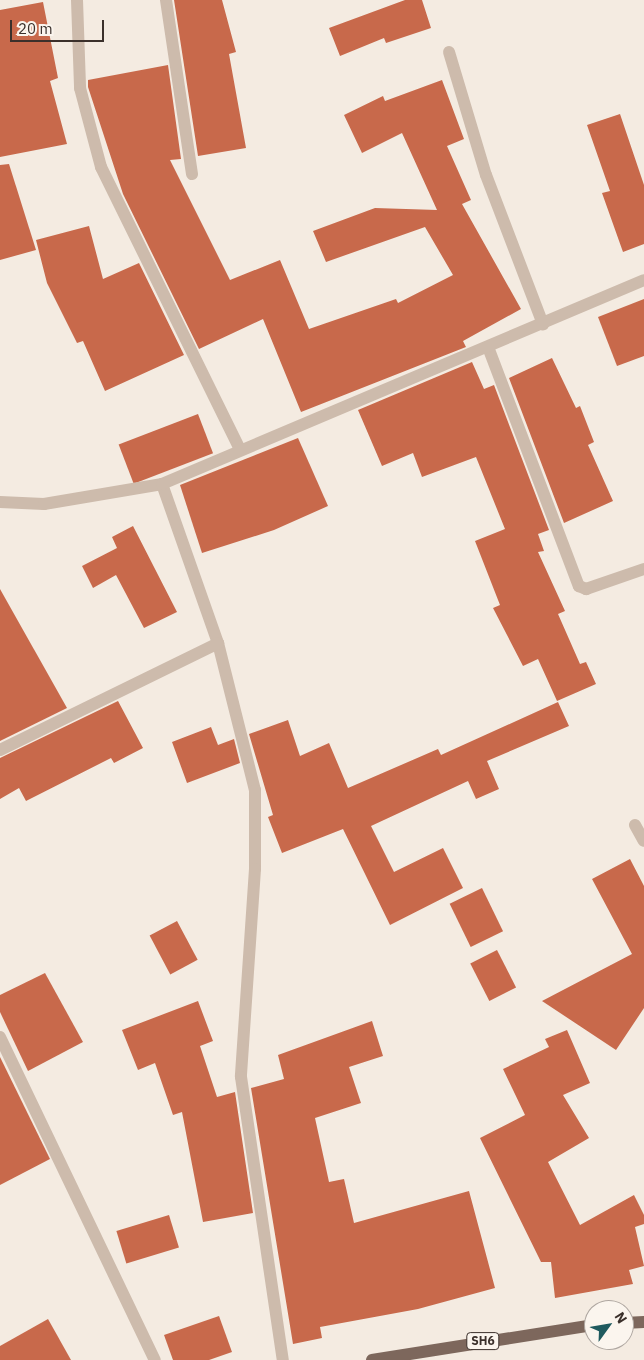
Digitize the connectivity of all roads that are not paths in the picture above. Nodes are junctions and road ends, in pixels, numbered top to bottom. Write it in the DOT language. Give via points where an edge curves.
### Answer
graph roads {
  1 [pos="77,0"];
  2 [pos="166,0"];
  3 [pos="449,52"];
  4 [pos="192,174"];
  5 [pos="644,280"];
  6 [pos="543,324"];
  7 [pos="488,347"];
  8 [pos="240,450"];
  9 [pos="162,484"];
  10 [pos="0,502"];
  11 [pos="644,570"];
  12 [pos="218,643"];
  13 [pos="0,750"];
  14 [pos="635,825"];
  15 [pos="644,841"];
  16 [pos="0,1038"];
  17 [pos="584,1327"];
  18 [pos="156,1360"];
  19 [pos="283,1360"];
  20 [pos="372,1360"];
  1 -- 8 [label="street" via="80,88 101,167"];
  2 -- 4 [label="street"];
  3 -- 6 [label="street" via="486,175"];
  5 -- 6 [label="street"];
  6 -- 7 [label="street"];
  7 -- 8 [label="street"];
  7 -- 11 [label="street" via="579,586 586,590"];
  8 -- 9 [label="street"];
  9 -- 10 [label="street" via="44,504"];
  9 -- 12 [label="street"];
  12 -- 13 [label="street"];
  12 -- 19 [label="street" via="250,767 257,814 241,1077"];
  14 -- 15 [label="street"];
  16 -- 18 [label="street"];
  17 -- 20 [label="main road, SH6"];
}
